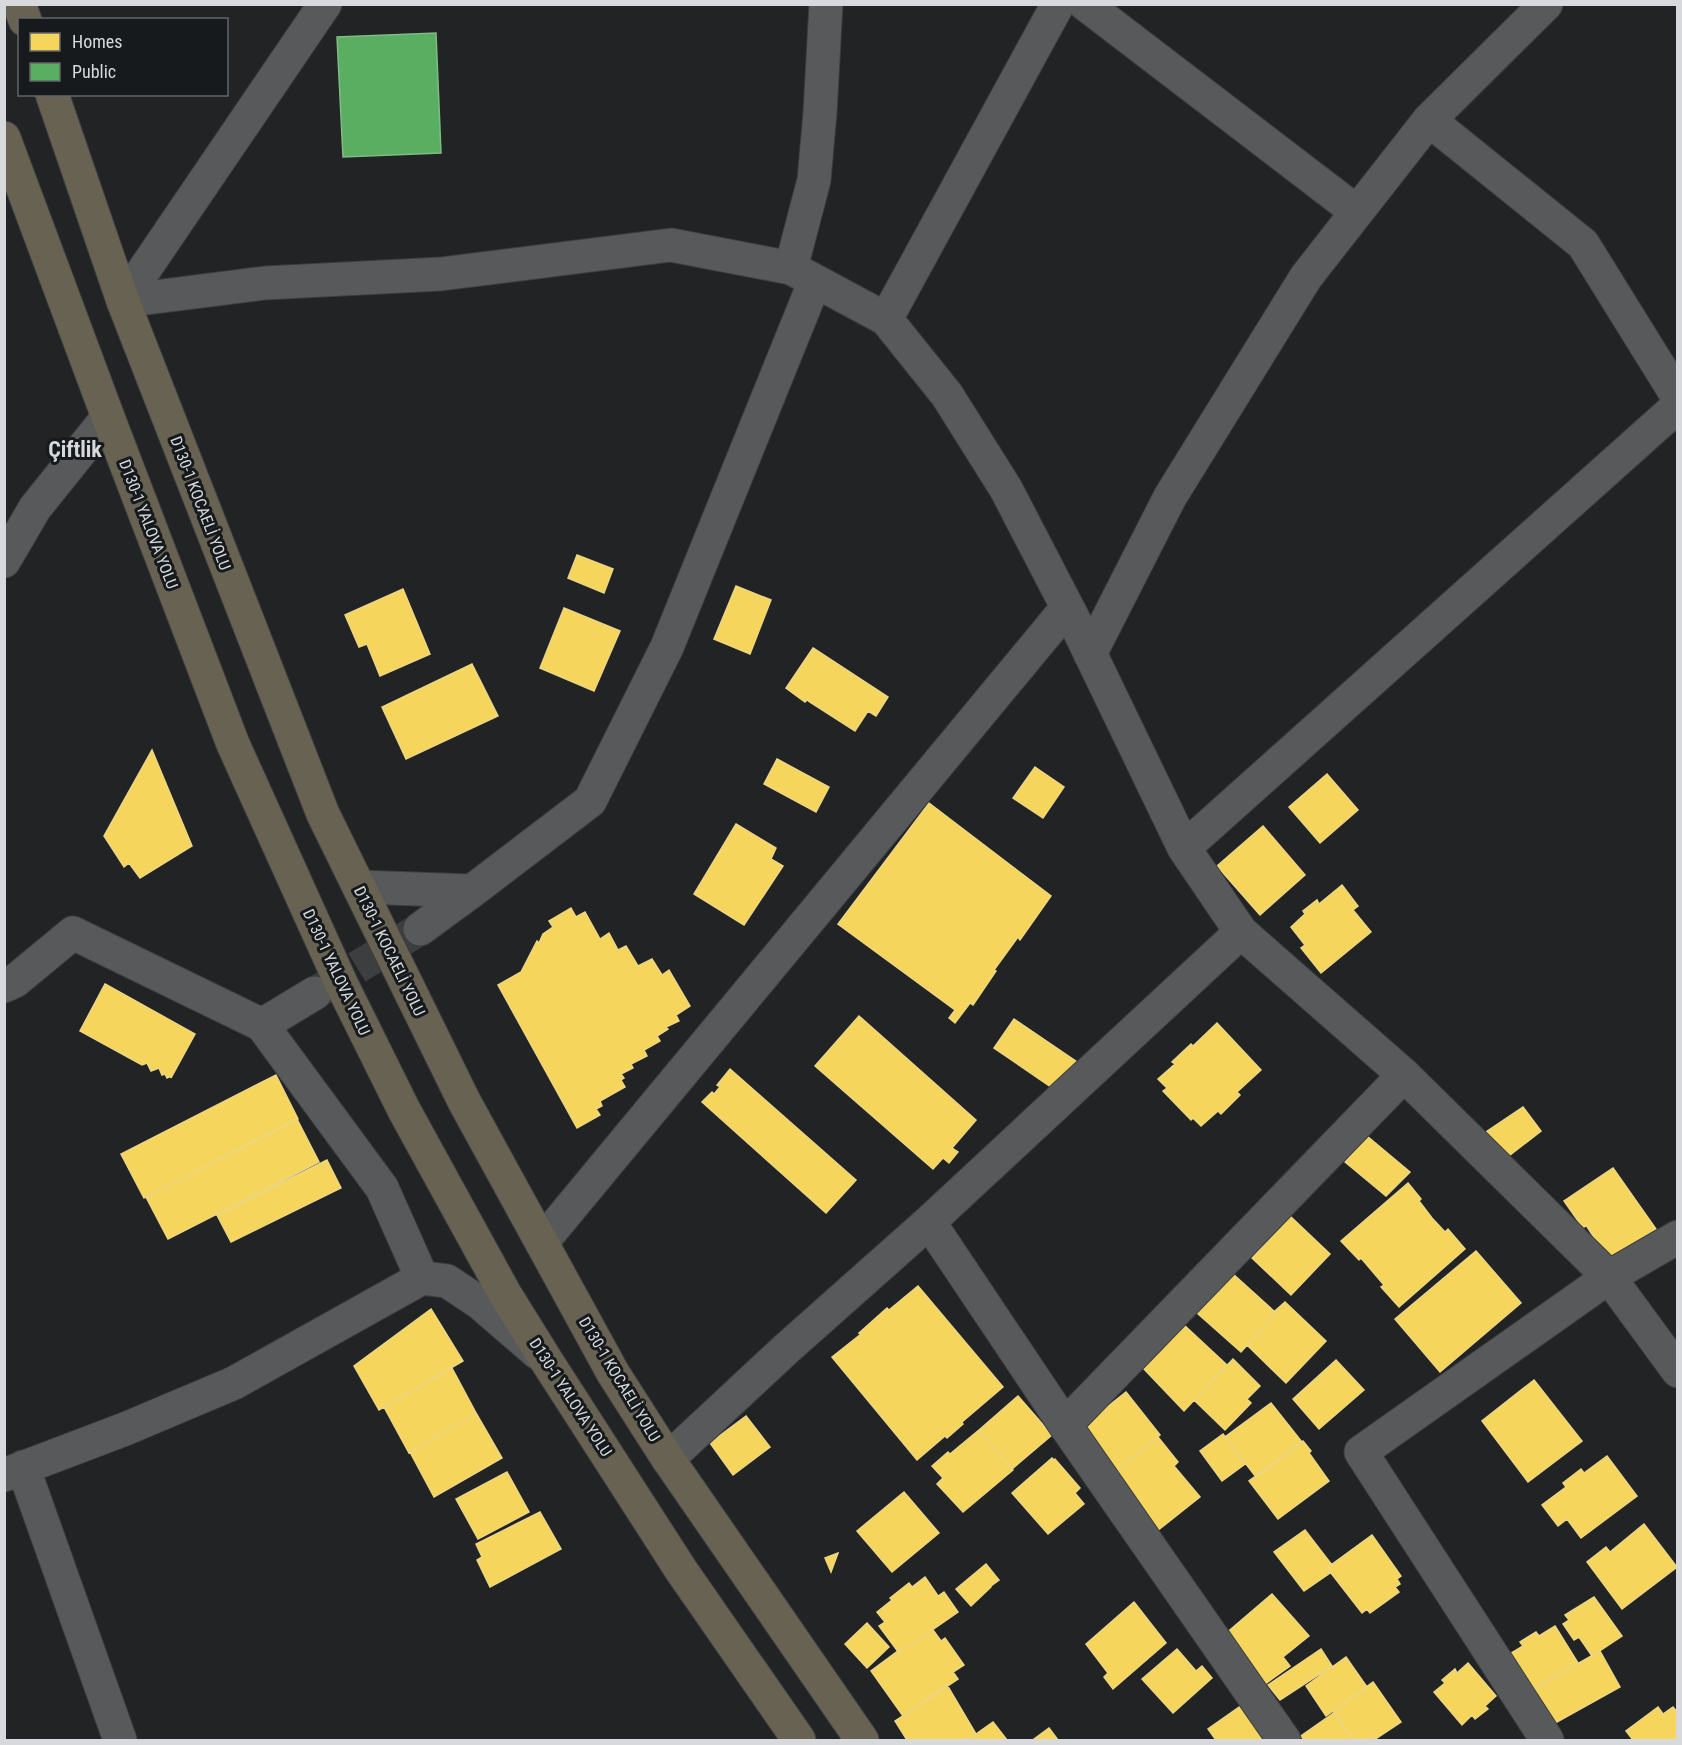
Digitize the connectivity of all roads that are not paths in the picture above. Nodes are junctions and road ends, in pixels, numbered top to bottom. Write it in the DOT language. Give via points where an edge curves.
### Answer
graph roads {
  1 [pos="325,4"];
  2 [pos="826,4"];
  3 [pos="1058,4"];
  4 [pos="1085,4"];
  5 [pos="1546,4"];
  6 [pos="53,96"];
  7 [pos="1429,120"];
  8 [pos="4,138"];
  9 [pos="1357,212"];
  10 [pos="803,275"];
  11 [pos="123,301"];
  12 [pos="886,319"];
  13 [pos="1677,397"];
  14 [pos="1677,406"];
  15 [pos="108,417"];
  16 [pos="4,561"];
  17 [pos="1067,608"];
  18 [pos="1090,654"];
  19 [pos="1184,848"];
  20 [pos="359,887"];
  21 [pos="472,891"];
  22 [pos="420,929"];
  23 [pos="1241,932"];
  24 [pos="4,986"];
  25 [pos="315,993"];
  26 [pos="262,1024"];
  27 [pos="1404,1075"];
  28 [pos="929,1222"];
  29 [pos="1677,1237"];
  30 [pos="542,1242"];
  31 [pos="1609,1277"];
  32 [pos="422,1278"];
  33 [pos="546,1360"];
  34 [pos="1677,1371"];
  35 [pos="1065,1425"];
  36 [pos="668,1459"];
  37 [pos="14,1471"];
  38 [pos="120,1740"];
  39 [pos="799,1740"];
  40 [pos="862,1740"];
  41 [pos="1284,1740"];
  42 [pos="1547,1740"];
  1 -- 11 [label="street"];
  2 -- 10 [label="street" via="820,113"];
  3 -- 12 [label="street"];
  4 -- 9 [label="street"];
  5 -- 7 [label="street"];
  6 -- 11 [label="highway, D130-1 KOCAELİ YOLU"];
  7 -- 9 [label="street"];
  7 -- 13 [label="street" via="1583,244"];
  8 -- 15 [label="highway, D130-1 YALOVA YOLU"];
  9 -- 18 [label="street" via="1306,277 1170,496"];
  10 -- 11 [label="street" via="671,245 441,274 265,283"];
  10 -- 12 [label="street"];
  10 -- 21 [label="street" via="668,647 590,801"];
  11 -- 20 [label="highway, D130-1 KOCAELİ YOLU" via="323,814"];
  12 -- 17 [label="street" via="947,395 1006,489"];
  14 -- 19 [label="street"];
  15 -- 16 [label="street" via="35,508"];
  15 -- 33 [label="highway, D130-1 YALOVA YOLU" via="234,744 341,983 404,1110 505,1294"];
  17 -- 18 [label="street"];
  17 -- 30 [label="street"];
  18 -- 19 [label="street"];
  19 -- 23 [label="street"];
  20 -- 21 [label="street"];
  20 -- 30 [label="highway, D130-1 KOCAELİ YOLU" via="464,1101"];
  21 -- 22 [label="street"];
  23 -- 27 [label="street"];
  23 -- 28 [label="street"];
  24 -- 26 [label="street" via="73,933"];
  25 -- 26 [label="street"];
  26 -- 32 [label="street" via="382,1188"];
  27 -- 31 [label="street"];
  27 -- 35 [label="street"];
  28 -- 35 [label="street"];
  28 -- 36 [label="street"];
  29 -- 31 [label="street"];
  30 -- 36 [label="highway, D130-1 KOCAELİ YOLU" via="613,1373"];
  31 -- 34 [label="street"];
  31 -- 42 [label="street" via="1361,1452"];
  32 -- 33 [label="street" via="447,1281 480,1303"];
  32 -- 37 [label="street" via="234,1383"];
  33 -- 39 [label="highway, D130-1 YALOVA YOLU" via="681,1570"];
  35 -- 41 [label="street"];
  36 -- 40 [label="highway, D130-1 KOCAELİ YOLU"];
  37 -- 38 [label="street"];
}
